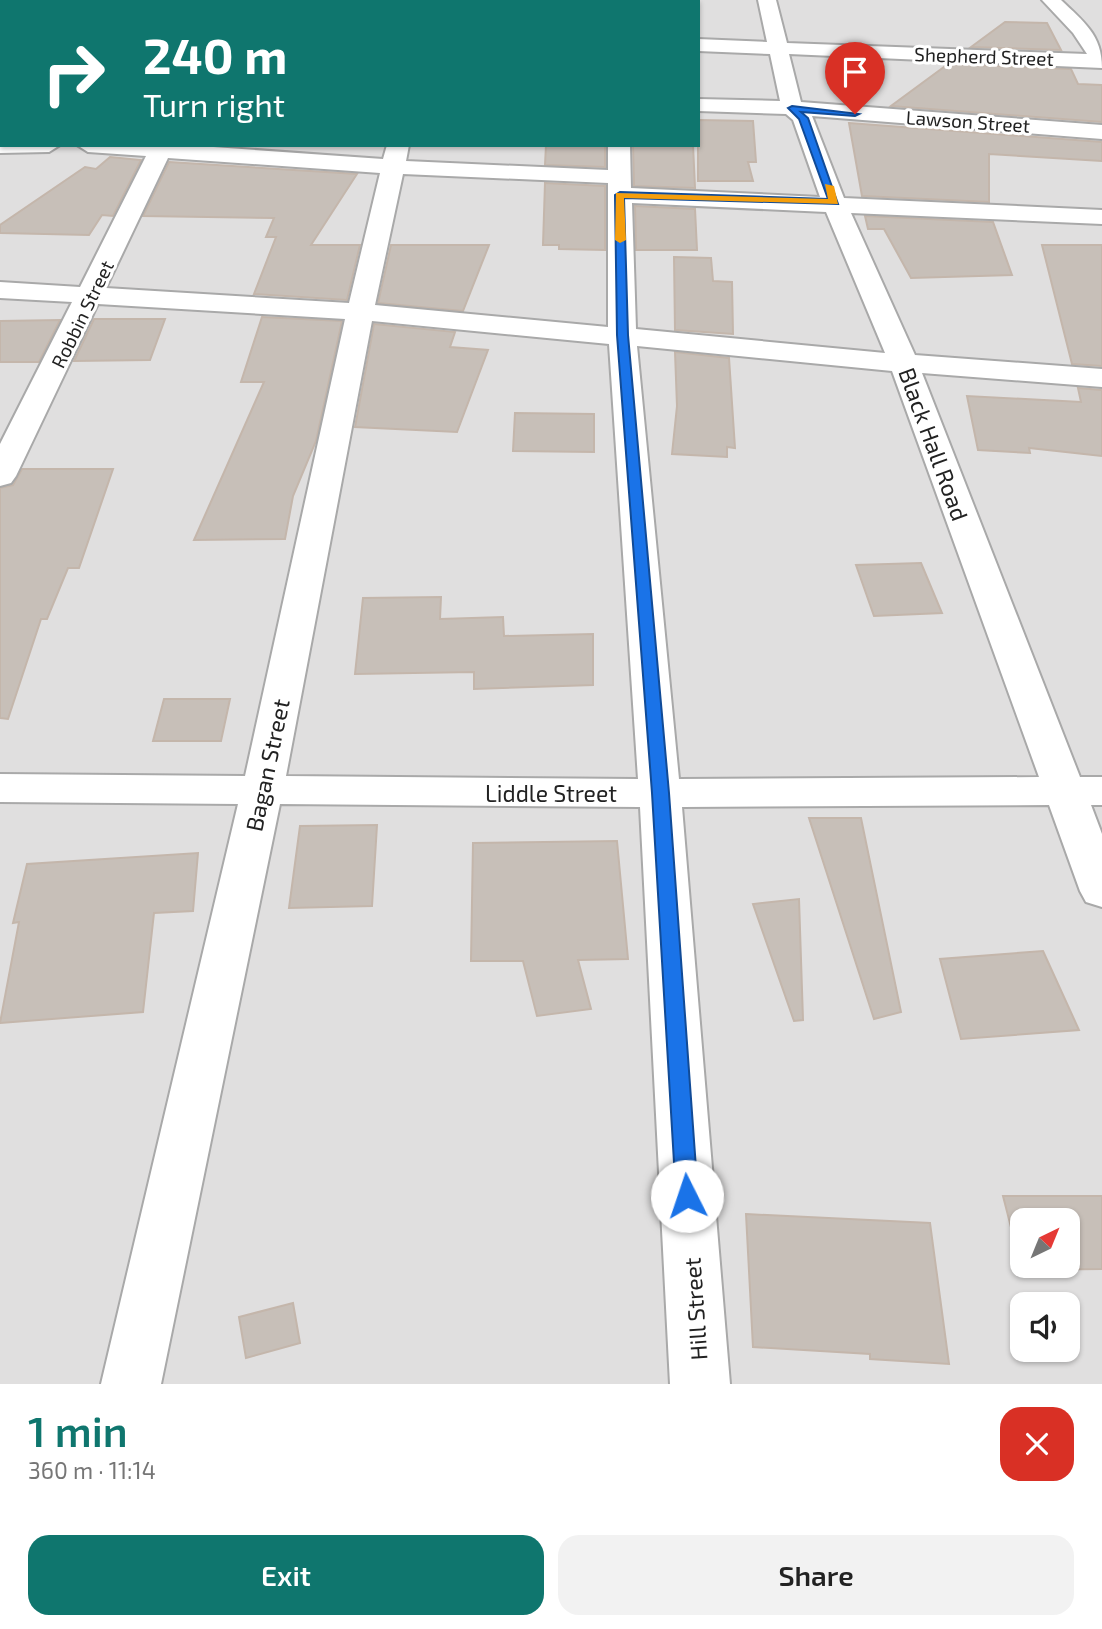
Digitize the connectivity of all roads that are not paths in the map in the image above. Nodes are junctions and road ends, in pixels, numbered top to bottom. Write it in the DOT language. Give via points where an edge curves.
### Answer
graph roads {
  1 [pos="767,0"];
  2 [pos="1051,0"];
  3 [pos="700,45"];
  4 [pos="777,48"];
  5 [pos="1102,61"];
  6 [pos="700,106"];
  7 [pos="792,108"];
  8 [pos="1102,132"];
  9 [pos="137,147"];
  10 [pos="162,148"];
  11 [pos="395,156"];
  12 [pos="619,172"];
  13 [pos="834,202"];
  14 [pos="1102,217"];
  15 [pos="0,290"];
  16 [pos="90,298"];
  17 [pos="360,312"];
  18 [pos="622,335"];
  19 [pos="904,363"];
  20 [pos="1102,378"];
  21 [pos="0,476"];
  22 [pos="0,788"];
  23 [pos="262,791"];
  24 [pos="1083,792"];
  25 [pos="660,793"];
  26 [pos="1102,891"];
  27 [pos="131,1384"];
  28 [pos="700,1384"];
  1 -- 4 [label="street, Black Hall Road"];
  2 -- 5 [label="street" via="1080,29"];
  3 -- 4 [label="street, Shepherd Street"];
  4 -- 5 [label="street, Shepherd Street"];
  4 -- 7 [label="street, Black Hall Road"];
  6 -- 7 [label="street, Lawson Street"];
  7 -- 8 [label="street, Lawson Street"];
  7 -- 13 [label="street, Black Hall Road" via="803,118"];
  9 -- 10 [label="street"];
  10 -- 11 [label="street"];
  10 -- 16 [label="street, Robbin Street"];
  11 -- 12 [label="street"];
  11 -- 17 [label="street, Bagan Street"];
  12 -- 13 [label="street"];
  12 -- 18 [label="street, Hill Street"];
  13 -- 14 [label="street"];
  13 -- 19 [label="street, Black Hall Road"];
  15 -- 16 [label="street"];
  16 -- 17 [label="street"];
  16 -- 21 [label="street, Robbin Street"];
  17 -- 18 [label="street"];
  17 -- 23 [label="street, Bagan Street"];
  18 -- 19 [label="street"];
  18 -- 25 [label="street, Hill Street"];
  19 -- 20 [label="street"];
  19 -- 24 [label="street, Black Hall Road"];
  22 -- 23 [label="street, Liddle Street"];
  23 -- 25 [label="street, Liddle Street"];
  23 -- 27 [label="street, Bagan Street"];
  24 -- 25 [label="street, Liddle Street"];
  24 -- 26 [label="street, Black Hall Road"];
  25 -- 28 [label="street, Hill Street"];
}
